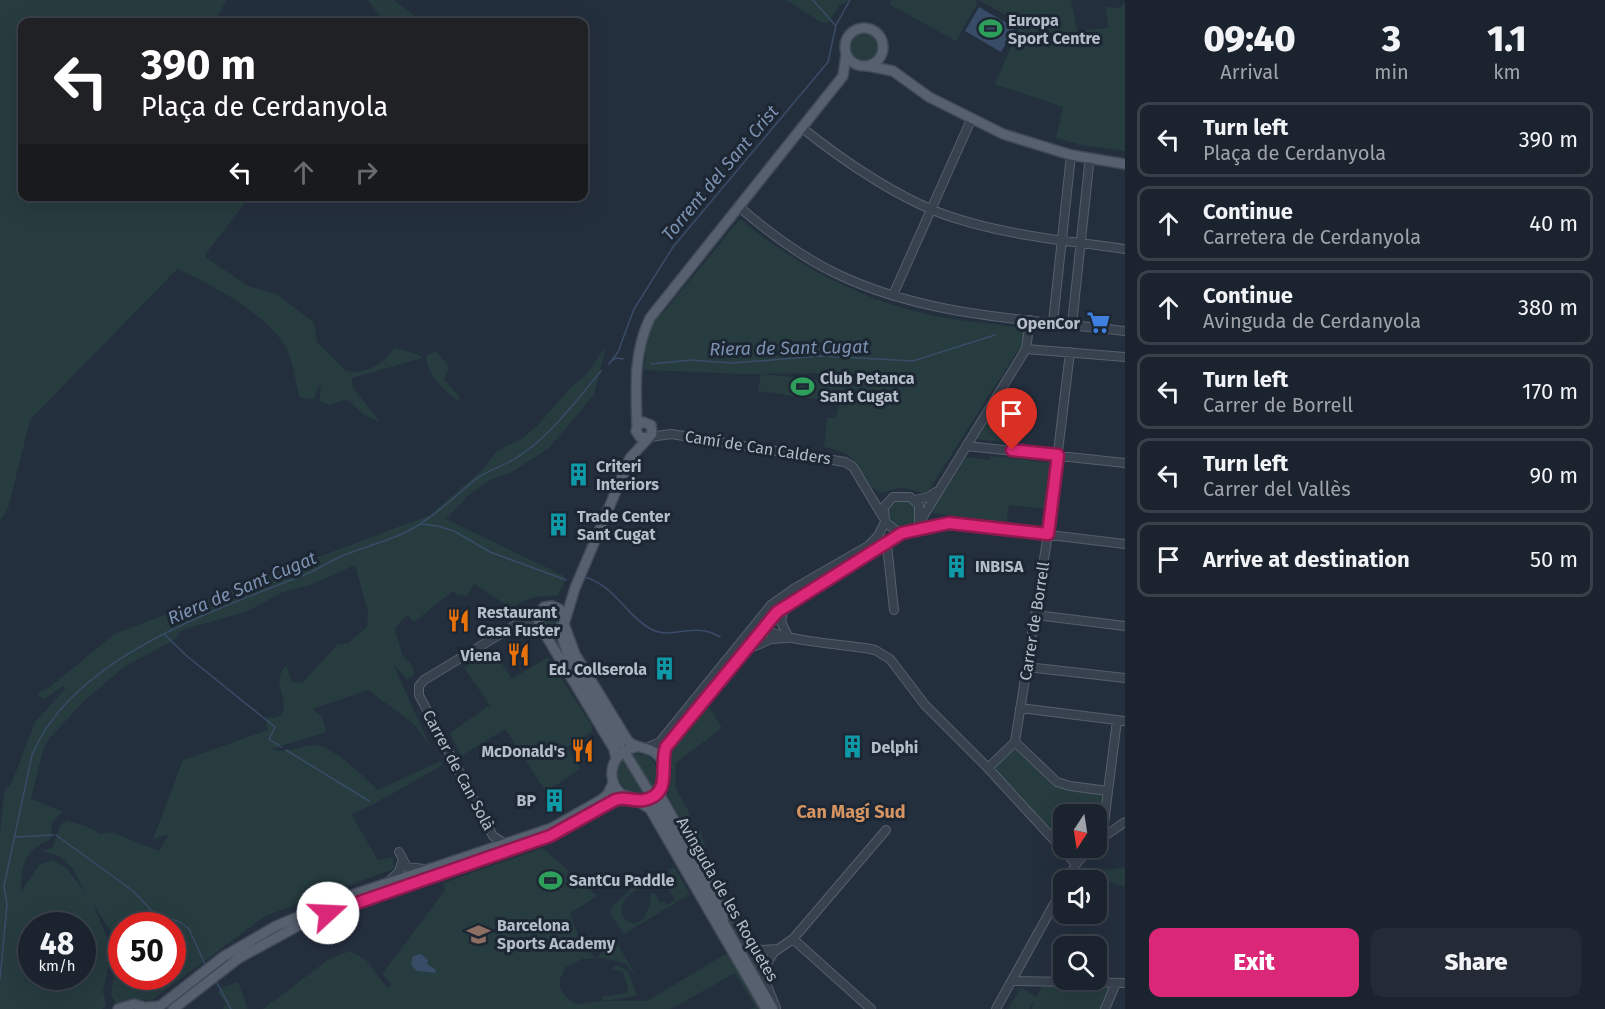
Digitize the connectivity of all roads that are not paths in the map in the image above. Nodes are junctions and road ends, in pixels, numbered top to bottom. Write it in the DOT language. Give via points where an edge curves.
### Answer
graph roads {
  1 [pos="883,52"];
  2 [pos="846,55"];
  3 [pos="865,67"];
  4 [pos="893,71"];
  5 [pos="843,76"];
  6 [pos="971,120"];
  7 [pos="801,127"];
  8 [pos="1071,155"];
  9 [pos="1092,159"];
  10 [pos="1125,164"];
  11 [pos="738,206"];
  12 [pos="932,208"];
  13 [pos="1061,241"];
  14 [pos="1081,243"];
  15 [pos="1125,249"];
  16 [pos="893,295"];
  17 [pos="1030,320"];
  18 [pos="1053,322"];
  19 [pos="1072,324"];
  20 [pos="1125,331"];
  21 [pos="1026,349"];
  22 [pos="1070,352"];
  23 [pos="1125,357"];
  24 [pos="637,397"];
  25 [pos="650,424"];
  26 [pos="637,429"];
  27 [pos="671,434"];
  28 [pos="648,437"];
  29 [pos="966,446"];
  30 [pos="1058,455"];
  31 [pos="630,458"];
  32 [pos="1125,462"];
  33 [pos="939,489"];
  34 [pos="866,490"];
  35 [pos="892,497"];
  36 [pos="915,500"];
  37 [pos="884,520"];
  38 [pos="919,522"];
  39 [pos="912,530"];
  40 [pos="902,533"];
  41 [pos="1048,534"];
  42 [pos="1125,544"];
  43 [pos="886,545"];
  44 [pos="574,591"];
  45 [pos="775,602"];
  46 [pos="554,606"];
  47 [pos="784,607"];
  48 [pos="894,610"];
  49 [pos="1036,615"];
  50 [pos="563,623"];
  51 [pos="765,626"];
  52 [pos="1125,626"];
  53 [pos="543,628"];
  54 [pos="789,638"];
  55 [pos="739,651"];
  56 [pos="568,656"];
  57 [pos="1028,666"];
  58 [pos="1125,678"];
  59 [pos="1020,708"];
  60 [pos="1121,721"];
  61 [pos="620,744"];
  62 [pos="1016,744"];
  63 [pos="636,747"];
  64 [pos="646,748"];
  65 [pos="627,756"];
  66 [pos="616,759"];
  67 [pos="663,763"];
  68 [pos="988,768"];
  69 [pos="613,783"];
  70 [pos="660,790"];
  71 [pos="1108,791"];
  72 [pos="649,792"];
  73 [pos="625,797"];
  74 [pos="638,801"];
  75 [pos="656,804"];
  76 [pos="1106,804"];
  77 [pos="1125,822"];
  78 [pos="886,830"];
  79 [pos="1107,834"];
  80 [pos="505,844"];
  81 [pos="399,852"];
  82 [pos="1081,858"];
  83 [pos="402,862"];
  84 [pos="1076,864"];
  85 [pos="428,869"];
  86 [pos="1073,870"];
  87 [pos="387,883"];
  88 [pos="1053,906"];
  89 [pos="728,915"];
  90 [pos="294,923"];
  91 [pos="794,939"];
  92 [pos="747,947"];
  93 [pos="777,949"];
  94 [pos="762,950"];
  95 [pos="769,961"];
  96 [pos="764,978"];
  97 [pos="1012,981"];
  98 [pos="1116,983"];
  99 [pos="1125,983"];
  100 [pos="174,1004"];
  101 [pos="150,1008"];
  102 [pos="118,1009"];
  103 [pos="766,1009"];
  104 [pos="775,1009"];
  105 [pos="871,1009"];
  106 [pos="996,1009"];
  107 [pos="1105,1009"];
  1 -- 2 [label="main road" via="881,37 863,28 849,36"];
  1 -- 3 [label="main road" via="879,61"];
  1 -- 4 [label="main road"];
  2 -- 3 [label="main road" via="852,63"];
  2 -- 5 [label="main road"];
  3 -- 4 [label="main road"];
  3 -- 5 [label="main road"];
  4 -- 6 [label="main road"];
  5 -- 7 [label="main road"];
  6 -- 8 [label="main road" via="1010,137"];
  6 -- 12 [label="street"];
  7 -- 11 [label="main road"];
  7 -- 12 [label="street" via="864,173"];
  8 -- 9 [label="main road"];
  8 -- 13 [label="street"];
  9 -- 10 [label="main road"];
  9 -- 14 [label="street"];
  11 -- 16 [label="street" via="808,258 836,274"];
  11 -- 24 [label="main road" via="650,318 638,357"];
  12 -- 13 [label="street" via="995,230"];
  12 -- 16 [label="street"];
  13 -- 14 [label="street"];
  13 -- 18 [label="street"];
  14 -- 15 [label="street"];
  14 -- 19 [label="street"];
  16 -- 17 [label="street" via="956,311"];
  17 -- 18 [label="street"];
  17 -- 21 [label="street"];
  18 -- 19 [label="street"];
  19 -- 20 [label="street"];
  21 -- 22 [label="street"];
  21 -- 29 [label="street"];
  22 -- 23 [label="street"];
  22 -- 30 [label="street, Carrer de Borrell"];
  24 -- 25 [label="main road"];
  24 -- 26 [label="main road"];
  25 -- 26 [label="main road" via="640,423"];
  25 -- 27 [label="street, Camí de Can Calders"];
  25 -- 28 [label="main road" via="653,432"];
  26 -- 28 [label="main road" via="640,437"];
  26 -- 31 [label="main road"];
  27 -- 28 [label="street, Camí de Can Calders"];
  27 -- 34 [label="street, Camí de Can Calders" via="838,460 853,467"];
  28 -- 31 [label="main road"];
  29 -- 30 [label="street"];
  29 -- 33 [label="street"];
  30 -- 32 [label="street"];
  30 -- 41 [label="street, Carrer de Borrell"];
  31 -- 44 [label="main road"];
  33 -- 36 [label="street"];
  33 -- 38 [label="street"];
  34 -- 35 [label="street" via="875,497"];
  34 -- 37 [label="street, Camí de Can Calders"];
  35 -- 36 [label="street" via="904,495"];
  35 -- 37 [label="street" via="884,507"];
  36 -- 38 [label="street" via="921,510"];
  37 -- 40 [label="street" via="890,529"];
  37 -- 45 [label="street" via="878,536 868,546"];
  38 -- 39 [label="street"];
  39 -- 40 [label="street"];
  39 -- 41 [label="street" via="949,523"];
  40 -- 43 [label="street"];
  41 -- 42 [label="street"];
  41 -- 49 [label="street, Carrer de Borrell"];
  43 -- 47 [label="street"];
  43 -- 48 [label="street"];
  44 -- 46 [label="main road"];
  44 -- 50 [label="main road"];
  45 -- 51 [label="street" via="764,618"];
  45 -- 55 [label="street"];
  46 -- 50 [label="main road" via="562,611"];
  46 -- 53 [label="main road" via="541,610"];
  47 -- 51 [label="street"];
  47 -- 54 [label="street" via="781,622"];
  49 -- 52 [label="street"];
  49 -- 57 [label="street, Carrer de Borrell"];
  50 -- 53 [label="main road"];
  50 -- 56 [label="main road"];
  50 -- 63 [label="main road" via="575,654 628,741"];
  51 -- 54 [label="street"];
  51 -- 55 [label="street"];
  53 -- 56 [label="main road"];
  53 -- 66 [label="main road" via="614,749"];
  53 -- 80 [label="street, Carrer de Can Solà" via="522,621 419,686 419,695 493,836"];
  54 -- 55 [label="street"];
  54 -- 68 [label="street" via="884,654 925,705"];
  55 -- 64 [label="street" via="660,742"];
  55 -- 67 [label="street" via="666,747"];
  56 -- 61 [label="main road"];
  57 -- 58 [label="street"];
  57 -- 59 [label="street, Carrer de Borrell"];
  59 -- 60 [label="street"];
  59 -- 62 [label="street, Carrer de Borrell"];
  60 -- 71 [label="street"];
  62 -- 68 [label="street"];
  62 -- 71 [label="street" via="1057,782"];
  63 -- 64 [label="main road"];
  63 -- 66 [label="main road" via="626,749"];
  64 -- 67 [label="main road"];
  65 -- 72 [label="main road"];
  66 -- 69 [label="main road"];
  67 -- 70 [label="main road" via="665,778"];
  68 -- 84 [label="street"];
  69 -- 73 [label="main road"];
  69 -- 80 [label="main road" via="606,796 574,817"];
  70 -- 74 [label="main road"];
  70 -- 89 [label="main road"];
  71 -- 76 [label="street"];
  73 -- 74 [label="main road"];
  73 -- 90 [label="main road" via="550,836"];
  74 -- 103 [label="main road" via="650,809"];
  75 -- 104 [label="main road, Avinguda de les Roquetes"];
  77 -- 79 [label="street"];
  78 -- 91 [label="street"];
  80 -- 85 [label="main road"];
  81 -- 83 [label="street"];
  82 -- 84 [label="street"];
  83 -- 85 [label="street" via="411,869"];
  83 -- 87 [label="street" via="399,872"];
  84 -- 86 [label="street"];
  85 -- 87 [label="main road"];
  87 -- 90 [label="main road"];
  88 -- 97 [label="street"];
  89 -- 92 [label="street"];
  90 -- 100 [label="main road" via="233,951"];
  91 -- 93 [label="street"];
  91 -- 105 [label="street"];
  92 -- 94 [label="street"];
  92 -- 96 [label="street"];
  93 -- 94 [label="street"];
  93 -- 95 [label="street"];
  94 -- 95 [label="street" via="761,955"];
  95 -- 96 [label="street" via="763,970"];
  96 -- 104 [label="street"];
  97 -- 98 [label="street"];
  97 -- 106 [label="street"];
  98 -- 99 [label="street"];
  98 -- 107 [label="street"];
  100 -- 101 [label="main road"];
  101 -- 102 [label="main road" via="134,1004"];
}
